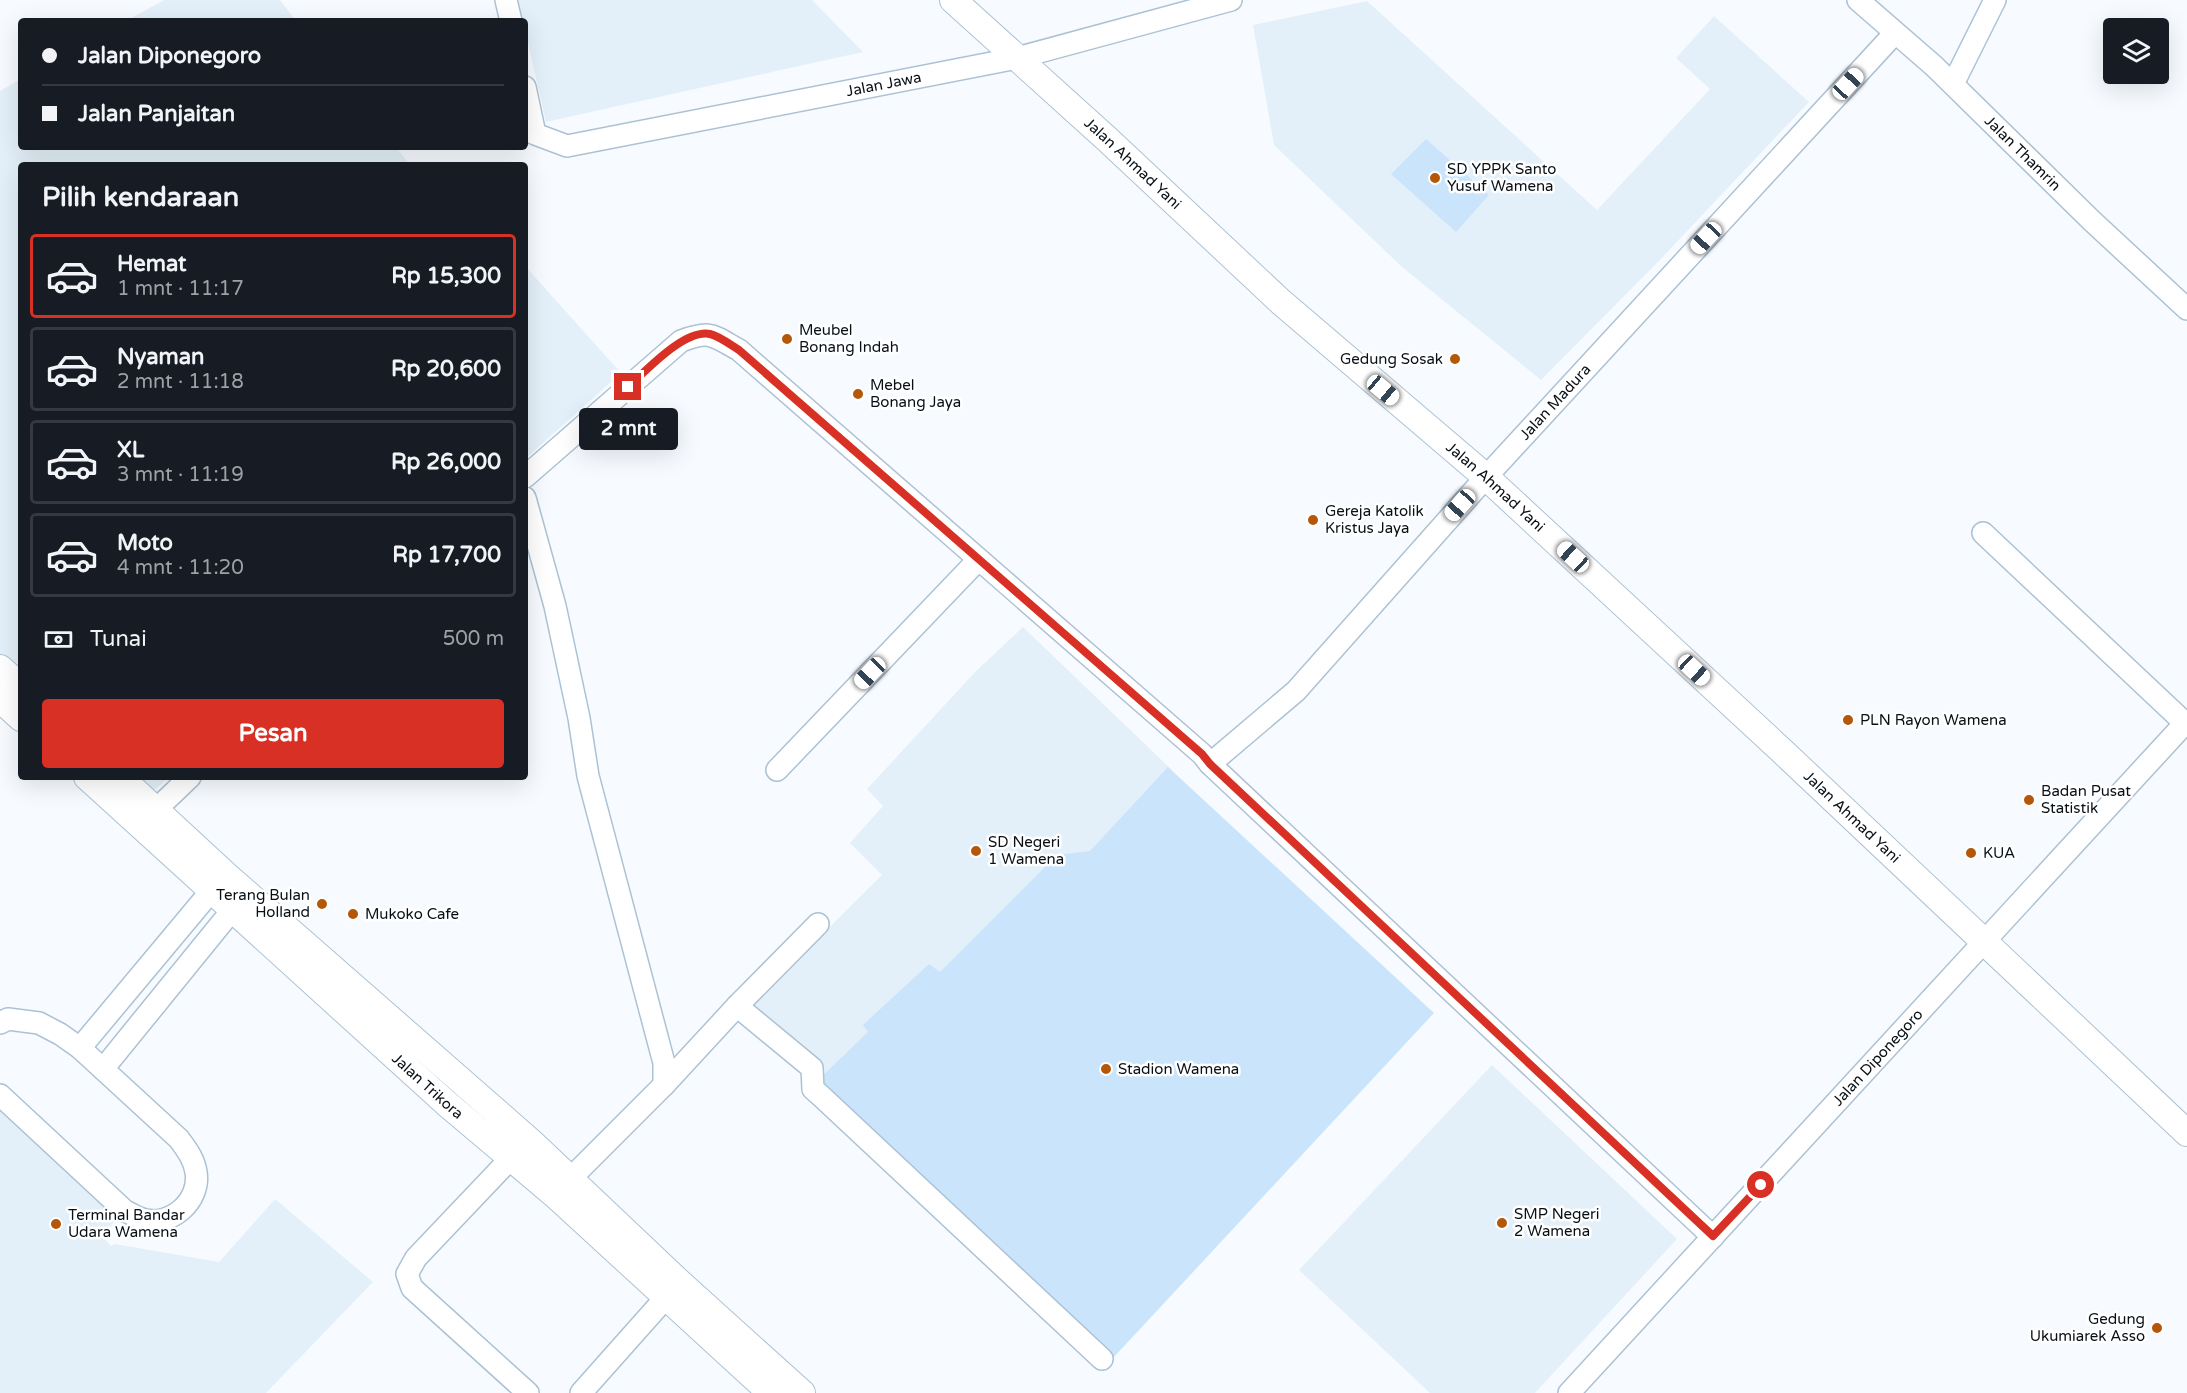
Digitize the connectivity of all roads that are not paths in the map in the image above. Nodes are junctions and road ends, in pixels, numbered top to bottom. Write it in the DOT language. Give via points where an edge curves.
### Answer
graph roads {
  1 [pos="506,0"];
  2 [pos="953,0"];
  3 [pos="1231,0"];
  4 [pos="1858,0"];
  5 [pos="1995,0"];
  6 [pos="510,18"];
  7 [pos="1895,33"];
  8 [pos="1017,58"];
  9 [pos="1953,84"];
  10 [pos="528,101"];
  11 [pos="2187,309"];
  12 [pos="528,474"];
  13 [pos="1486,477"];
  14 [pos="528,509"];
  15 [pos="1983,533"];
  16 [pos="978,560"];
  17 [pos="0,668"];
  18 [pos="18,684"];
  19 [pos="0,699"];
  20 [pos="18,715"];
  21 [pos="2186,723"];
  22 [pos="1210,764"];
  23 [pos="777,770"];
  24 [pos="92,780"];
  25 [pos="122,780"];
  26 [pos="187,780"];
  27 [pos="148,817"];
  28 [pos="219,882"];
  29 [pos="240,900"];
  30 [pos="818,924"];
  31 [pos="1983,942"];
  32 [pos="737,1006"];
  33 [pos="0,1023"];
  34 [pos="80,1048"];
  35 [pos="104,1069"];
  36 [pos="664,1085"];
  37 [pos="0,1095"];
  38 [pos="2187,1132"];
  39 [pos="512,1157"];
  40 [pos="562,1187"];
  41 [pos="1713,1236"];
  42 [pos="673,1289"];
  43 [pos="1102,1359"];
  44 [pos="528,1393"];
  45 [pos="581,1393"];
  46 [pos="771,1393"];
  47 [pos="802,1393"];
  48 [pos="1569,1393"];
  1 -- 6 [label="street"];
  2 -- 8 [label="main road, Jalan Ahmad Yani"];
  3 -- 8 [label="street, Jalan Jawa"];
  4 -- 7 [label="street, Jalan Thamrin"];
  5 -- 9 [label="street"];
  7 -- 9 [label="street, Jalan Thamrin"];
  7 -- 13 [label="street, Jalan Madura"];
  8 -- 10 [label="street, Jalan Jawa" via="567,146 535,134"];
  8 -- 13 [label="main road, Jalan Ahmad Yani" via="1281,303"];
  9 -- 11 [label="street, Jalan Thamrin"];
  12 -- 16 [label="street" via="681,341 711,334 739,350"];
  13 -- 22 [label="street, Jalan Madura" via="1296,691"];
  13 -- 31 [label="main road, Jalan Ahmad Yani"];
  14 -- 36 [label="street" via="555,606 588,776 658,1040"];
  15 -- 21 [label="street"];
  16 -- 22 [label="street"];
  16 -- 23 [label="street"];
  17 -- 18 [label="main road"];
  19 -- 20 [label="main road"];
  21 -- 31 [label="street, Jalan Diponegoro"];
  22 -- 41 [label="street"];
  24 -- 27 [label="main road, Jalan Trikora"];
  25 -- 27 [label="main road, Jalan Trikora"];
  26 -- 27 [label="street"];
  27 -- 28 [label="main road, Jalan Trikora"];
  28 -- 29 [label="main road, Jalan Trikora"];
  28 -- 34 [label="street"];
  29 -- 35 [label="street"];
  29 -- 39 [label="main road, Jalan Trikora" via="446,1103"];
  29 -- 40 [label="main road, Jalan Trikora" via="531,1142"];
  30 -- 32 [label="street"];
  31 -- 38 [label="main road, Jalan Ahmad Yani"];
  31 -- 41 [label="street, Jalan Diponegoro"];
  32 -- 36 [label="street"];
  32 -- 43 [label="street" via="812,1068 813,1089"];
  33 -- 34 [label="street" via="8,1019 39,1023"];
  34 -- 35 [label="street"];
  35 -- 37 [label="street" via="179,1139 191,1156 197,1185 183,1210 157,1220 143,1220 125,1211"];
  36 -- 40 [label="street"];
  39 -- 40 [label="main road, Jalan Trikora"];
  39 -- 44 [label="street" via="417,1258 407,1274 412,1288"];
  40 -- 42 [label="main road, Jalan Trikora"];
  41 -- 48 [label="street, Jalan Diponegoro"];
  42 -- 45 [label="street"];
  42 -- 46 [label="main road, Jalan Trikora"];
  42 -- 47 [label="main road, Jalan Trikora"];
}
